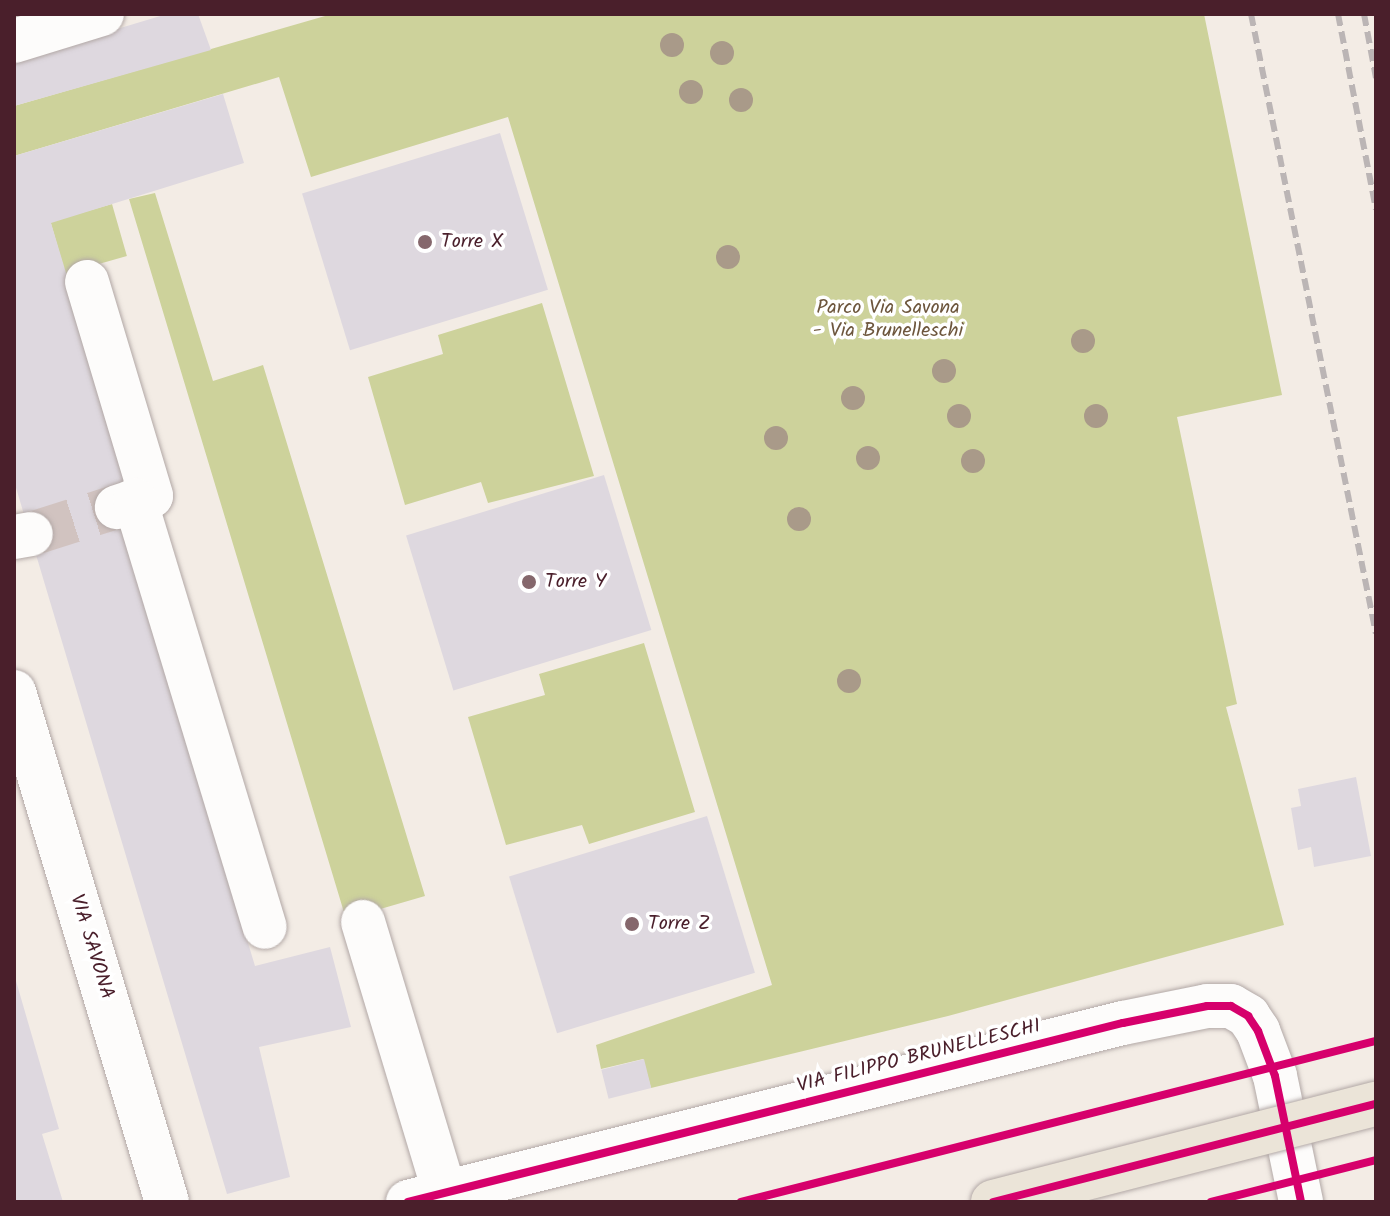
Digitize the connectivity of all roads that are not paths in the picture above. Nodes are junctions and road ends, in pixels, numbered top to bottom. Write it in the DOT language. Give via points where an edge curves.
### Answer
graph roads {
  1 [pos="102,14"];
  2 [pos="14,41"];
  3 [pos="87,282"];
  4 [pos="15,700"];
  5 [pos="363,922"];
  6 [pos="265,927"];
  7 [pos="1376,1104"];
  8 [pos="427,1197"];
  9 [pos="167,1202"];
  10 [pos="993,1202"];
  11 [pos="1301,1202"];
  1 -- 2 [label="street"];
  3 -- 6 [label="street" via="151,496 126,504"];
  4 -- 9 [label="street, VIA SAVONA"];
  5 -- 8 [label="street"];
  7 -- 10 [label="main road, bridge"];
  8 -- 11 [label="street, VIA FILIPPO BRUNELLESCHI" via="1123,1023 1231,1006 1248,1016 1258,1031 1275,1076"];
}
